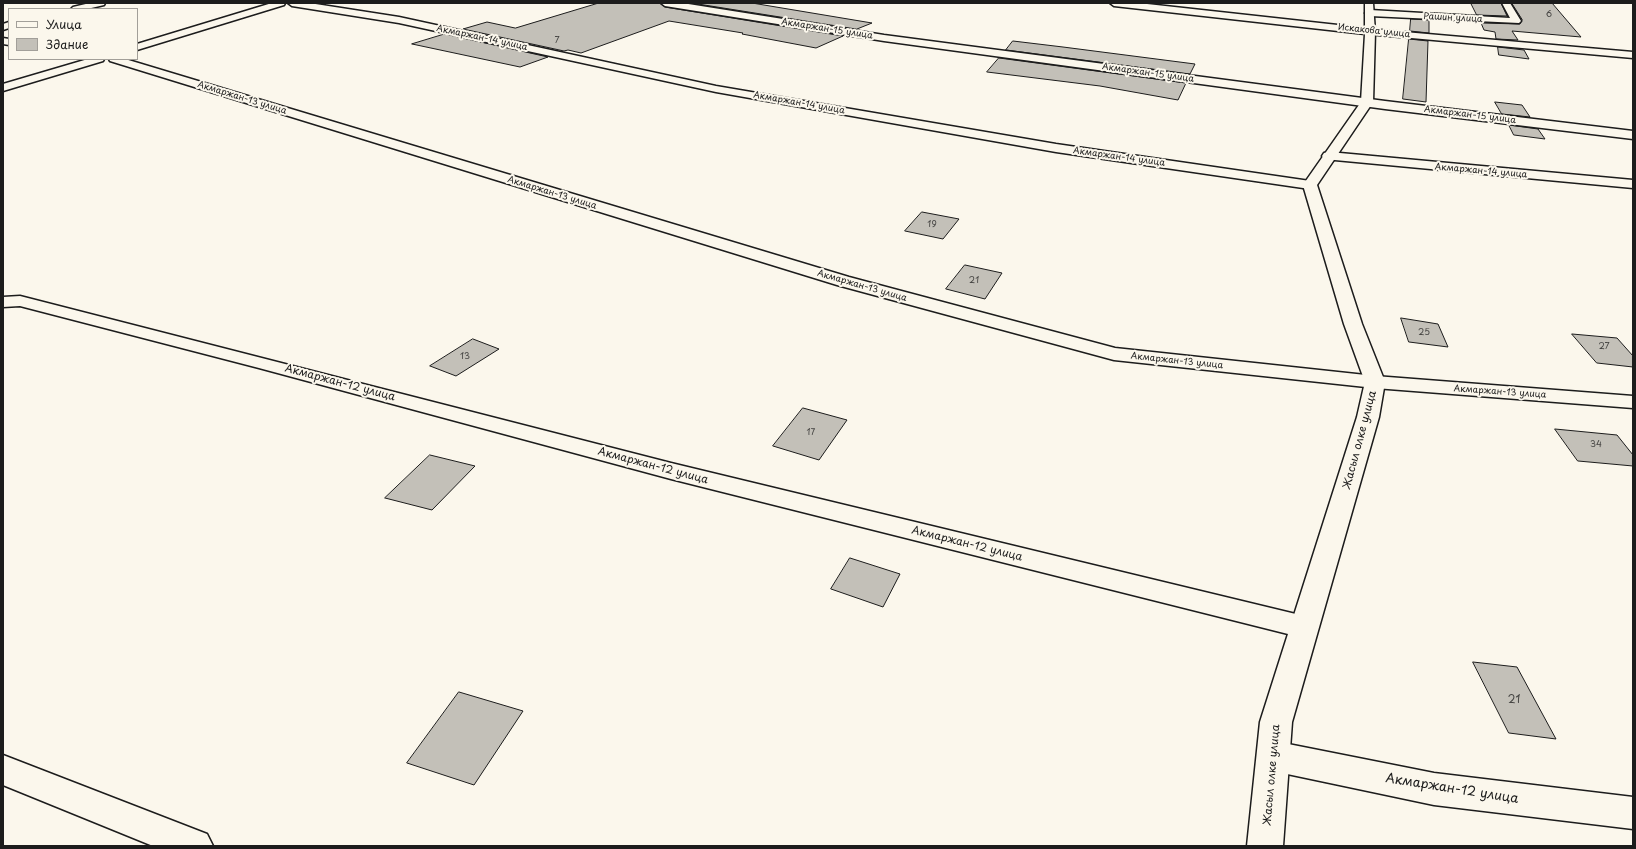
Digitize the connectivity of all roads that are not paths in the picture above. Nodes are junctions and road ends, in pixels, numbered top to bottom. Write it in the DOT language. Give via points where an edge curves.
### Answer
graph roads {
  1 [pos="100,3"];
  2 [pos="281,3"];
  3 [pos="292,3"];
  4 [pos="665,3"];
  5 [pos="1114,3"];
  6 [pos="1506,3"];
  7 [pos="1157,5"];
  8 [pos="80,8"];
  9 [pos="1370,16"];
  10 [pos="138,47"];
  11 [pos="1633,55"];
  12 [pos="96,60"];
  13 [pos="117,60"];
  14 [pos="3,88"];
  15 [pos="1367,102"];
  16 [pos="1633,135"];
  17 [pos="1330,156"];
  18 [pos="1633,184"];
  19 [pos="1310,185"];
  20 [pos="3,302"];
  21 [pos="1375,382"];
  22 [pos="1633,402"];
  23 [pos="1304,628"];
  24 [pos="1273,756"];
  25 [pos="3,770"];
  26 [pos="1633,813"];
  27 [pos="195,846"];
  28 [pos="1265,846"];
  1 -- 8 [label="street"];
  2 -- 10 [label="street"];
  3 -- 19 [label="street, Акмаржан-14 улица" via="400,20 724,90 1056,148"];
  4 -- 15 [label="street, Акмаржан-15 улица" via="884,38"];
  5 -- 7 [label="street, Искакова улица"];
  6 -- 9 [label="street, Рашин улица" via="1516,21"];
  7 -- 9 [label="street, Искакова улица"];
  9 -- 11 [label="street, Искакова улица"];
  9 -- 15 [label="street"];
  12 -- 14 [label="street"];
  13 -- 21 [label="street, Акмаржан-13 улица" via="842,282 1114,354"];
  15 -- 16 [label="street, Акмаржан-15 улица"];
  15 -- 17 [label="street"];
  17 -- 18 [label="street, Акмаржан-14 улица"];
  17 -- 19 [label="street"];
  19 -- 21 [label="street, Жасыл олке улица" via="1353,324"];
  20 -- 23 [label="street, Акмаржан-12 улица" via="20,301 671,471"];
  21 -- 22 [label="street, Акмаржан-13 улица"];
  21 -- 23 [label="street, Жасыл олке улица" via="1368,417"];
  23 -- 24 [label="street, Жасыл олке улица" via="1276,722"];
  24 -- 26 [label="street, Акмаржан-12 улица" via="1434,789"];
  24 -- 28 [label="street, Жасыл олке улица"];
  25 -- 27 [label="street"];
}
